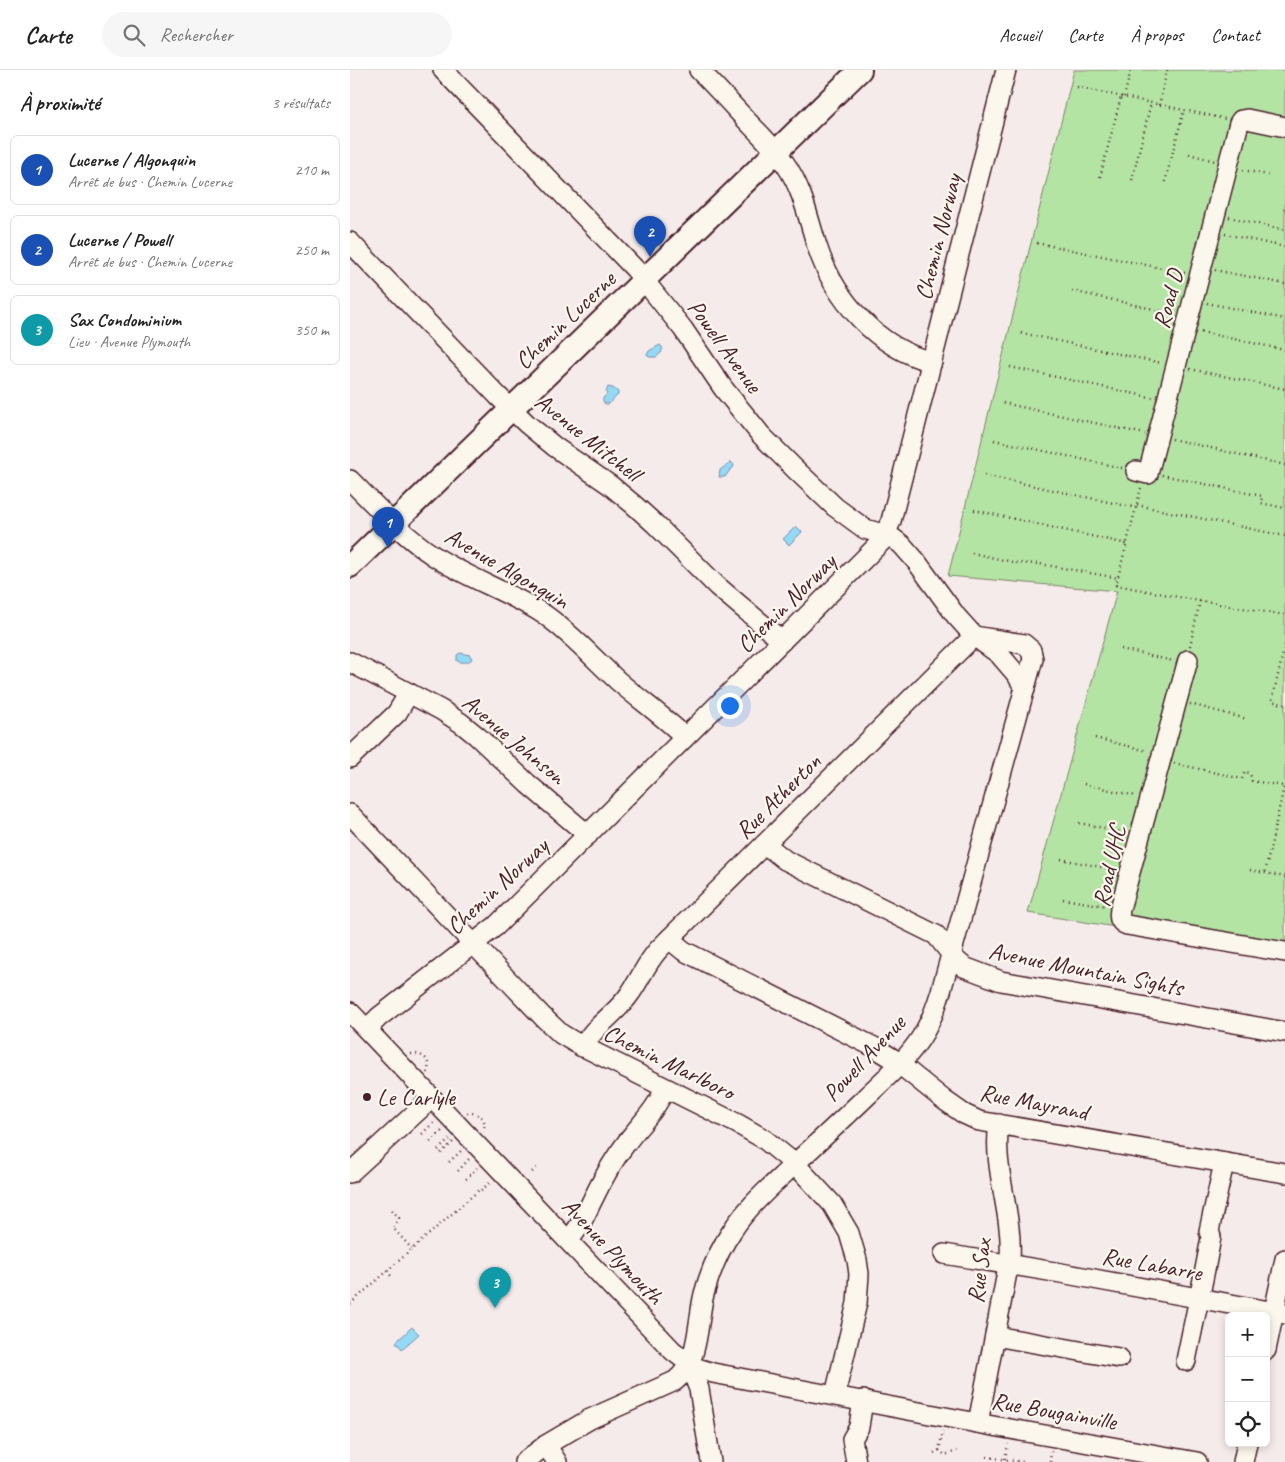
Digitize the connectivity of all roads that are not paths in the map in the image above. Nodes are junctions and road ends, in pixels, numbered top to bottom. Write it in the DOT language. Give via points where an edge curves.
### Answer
graph roads {
  1 [pos="444,70"];
  2 [pos="699,70"];
  3 [pos="860,70"];
  4 [pos="1006,70"];
  5 [pos="1285,127"];
  6 [pos="776,152"];
  7 [pos="350,242"];
  8 [pos="644,280"];
  9 [pos="932,362"];
  10 [pos="511,409"];
  11 [pos="1138,475"];
  12 [pos="350,480"];
  13 [pos="394,524"];
  14 [pos="885,535"];
  15 [pos="350,566"];
  16 [pos="974,636"];
  17 [pos="782,641"];
  18 [pos="1184,656"];
  19 [pos="350,662"];
  20 [pos="1025,689"];
  21 [pos="409,693"];
  22 [pos="685,737"];
  23 [pos="350,758"];
  24 [pos="350,814"];
  25 [pos="588,835"];
  26 [pos="765,844"];
  27 [pos="669,939"];
  28 [pos="474,944"];
  29 [pos="1285,952"];
  30 [pos="951,954"];
  31 [pos="350,1012"];
  32 [pos="367,1029"];
  33 [pos="1285,1032"];
  34 [pos="582,1047"];
  35 [pos="899,1064"];
  36 [pos="665,1089"];
  37 [pos="432,1098"];
  38 [pos="999,1124"];
  39 [pos="1224,1163"];
  40 [pos="795,1164"];
  41 [pos="350,1173"];
  42 [pos="1285,1174"];
  43 [pos="568,1240"];
  44 [pos="944,1254"];
  45 [pos="1285,1258"];
  46 [pos="1009,1264"];
  47 [pos="1199,1298"];
  48 [pos="1279,1314"];
  49 [pos="995,1336"];
  50 [pos="1270,1339"];
  51 [pos="1119,1358"];
  52 [pos="1186,1361"];
  53 [pos="689,1364"];
  54 [pos="835,1395"];
  55 [pos="863,1400"];
  56 [pos="903,1408"];
  57 [pos="978,1423"];
  58 [pos="546,1445"];
  59 [pos="1246,1447"];
  60 [pos="524,1462"];
  61 [pos="557,1462"];
  62 [pos="711,1462"];
  63 [pos="856,1462"];
  64 [pos="1197,1462"];
  65 [pos="1243,1462"];
  1 -- 8 [label="street, Powell Avenue"];
  2 -- 6 [label="street"];
  3 -- 6 [label="main road, Chemin Lucerne"];
  4 -- 9 [label="street, Chemin Norway"];
  5 -- 11 [label="street, Road D" via="1247,119 1233,121 1148,474"];
  6 -- 8 [label="main road, Chemin Lucerne"];
  6 -- 9 [label="street" via="800,191 823,263 844,299 882,338 915,357"];
  7 -- 10 [label="street, Avenue Mitchell"];
  8 -- 10 [label="main road, Chemin Lucerne"];
  8 -- 14 [label="street, Powell Avenue" via="683,329 722,388 761,435 835,506 865,528"];
  9 -- 14 [label="street, Chemin Norway"];
  10 -- 13 [label="main road, Chemin Lucerne"];
  10 -- 17 [label="street, Avenue Mitchell" via="548,442 634,504 717,586"];
  12 -- 13 [label="street, Avenue Algonquin"];
  13 -- 15 [label="main road, Chemin Lucerne"];
  13 -- 22 [label="street, Avenue Algonquin" via="436,557 520,600 555,623"];
  14 -- 16 [label="street, Powell Avenue" via="902,545"];
  14 -- 17 [label="street, Chemin Norway" via="874,550"];
  16 -- 20 [label="street, Powell Avenue" via="1003,658"];
  16 -- 20 [label="street, Powell Avenue" via="1021,643 1029,648 1033,659"];
  16 -- 26 [label="street, Rue Atherton"];
  17 -- 22 [label="street, Chemin Norway"];
  18 -- 29 [label="street, Road UHC" via="1119,918 1127,925"];
  19 -- 21 [label="street, Avenue Johnson"];
  20 -- 30 [label="street, Powell Avenue"];
  21 -- 23 [label="street" via="397,713"];
  21 -- 25 [label="street, Avenue Johnson" via="469,729"];
  22 -- 25 [label="street, Chemin Norway"];
  24 -- 28 [label="street, Chemin Marlboro"];
  25 -- 28 [label="street, Chemin Norway"];
  26 -- 27 [label="street, Rue Atherton"];
  26 -- 30 [label="street, Avenue Mountain Sights" via="785,860 936,935"];
  27 -- 34 [label="street, Rue Atherton" via="649,962 626,998"];
  27 -- 35 [label="street, Rue Mayrand" via="684,951 874,1046"];
  28 -- 32 [label="street, Chemin Norway"];
  28 -- 34 [label="street, Chemin Marlboro" via="552,1026"];
  30 -- 33 [label="street, Avenue Mountain Sights" via="964,967 1001,981"];
  30 -- 35 [label="street, Powell Avenue" via="928,1026"];
  31 -- 32 [label="street, Avenue Plymouth"];
  32 -- 37 [label="street, Avenue Plymouth"];
  34 -- 36 [label="street, Chemin Marlboro"];
  35 -- 38 [label="street, Rue Mayrand" via="964,1114"];
  35 -- 40 [label="street, Powell Avenue"];
  36 -- 40 [label="street, Chemin Marlboro" via="748,1130"];
  36 -- 43 [label="street" via="655,1109 615,1160 577,1230"];
  37 -- 41 [label="street"];
  37 -- 43 [label="street, Avenue Plymouth"];
  38 -- 39 [label="street, Rue Mayrand"];
  38 -- 46 [label="street, Rue Sax" via="997,1143 1010,1235"];
  39 -- 42 [label="street, Rue Mayrand"];
  39 -- 47 [label="street"];
  40 -- 53 [label="street, Powell Avenue" via="751,1207 720,1251 704,1292"];
  40 -- 54 [label="street, Chemin Marlboro" via="838,1212 858,1260 857,1303"];
  43 -- 53 [label="street, Avenue Plymouth" via="672,1351"];
  44 -- 46 [label="street, Rue Labarre"];
  45 -- 48 [label="street"];
  46 -- 47 [label="street, Rue Labarre"];
  46 -- 49 [label="street, Rue Sax"];
  47 -- 48 [label="street, Rue Labarre"];
  47 -- 52 [label="street"];
  48 -- 50 [label="street"];
  49 -- 51 [label="street"];
  49 -- 57 [label="street, Rue Sax"];
  53 -- 54 [label="street, Avenue Plymouth" via="712,1373"];
  53 -- 58 [label="street" via="675,1381 600,1413"];
  53 -- 62 [label="street" via="700,1389"];
  54 -- 55 [label="street, Avenue Plymouth"];
  55 -- 56 [label="street, Avenue Plymouth"];
  55 -- 63 [label="street" via="859,1427 852,1439"];
  56 -- 57 [label="street, Rue Bougainville"];
  57 -- 64 [label="street, Rue Bougainville"];
  58 -- 60 [label="street"];
  58 -- 61 [label="street"];
  59 -- 65 [label="street"];
}
